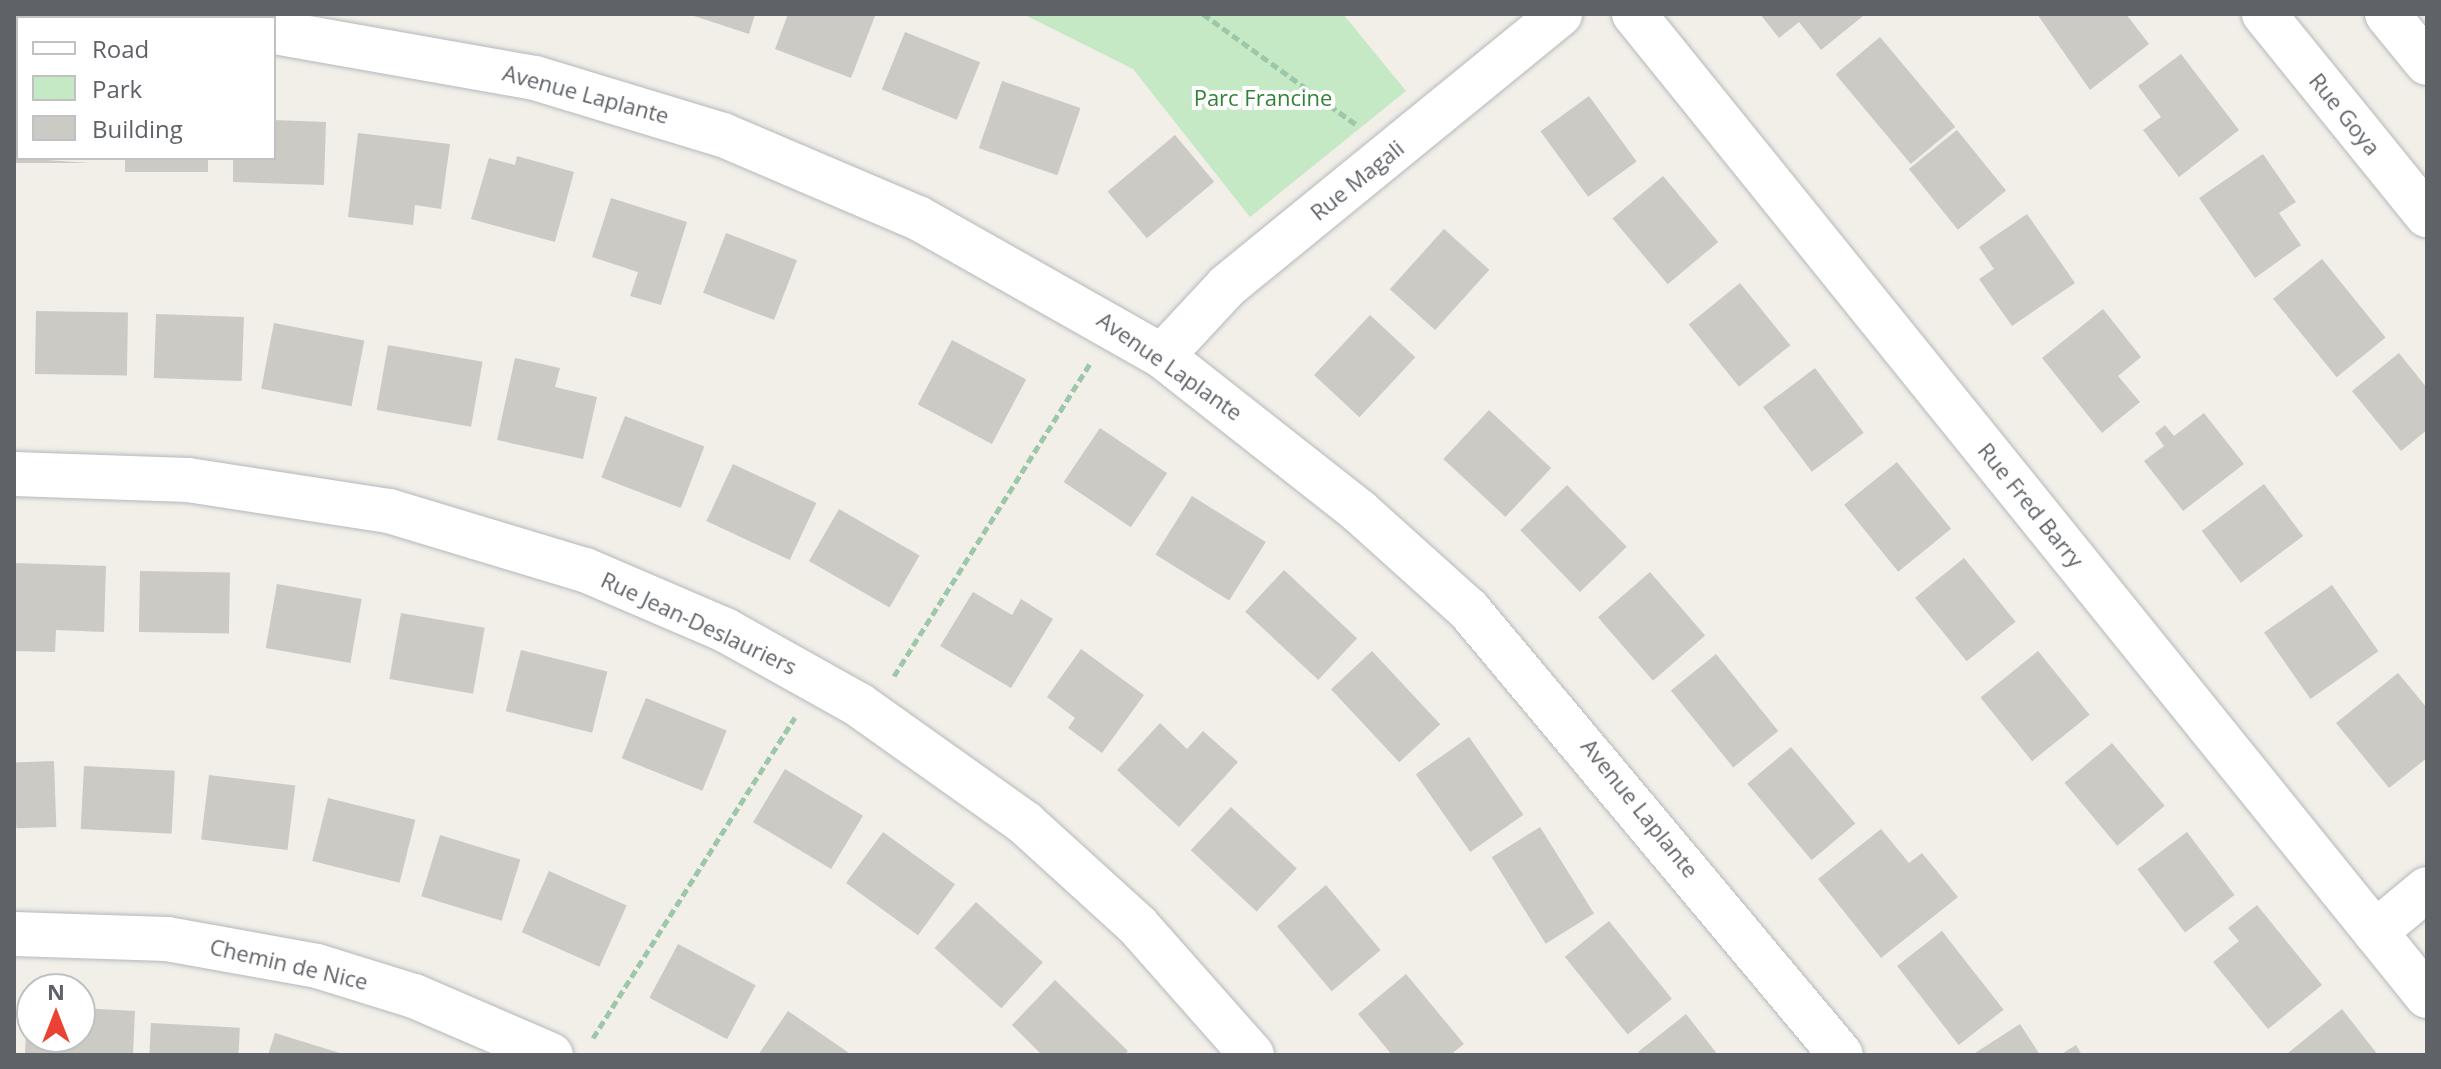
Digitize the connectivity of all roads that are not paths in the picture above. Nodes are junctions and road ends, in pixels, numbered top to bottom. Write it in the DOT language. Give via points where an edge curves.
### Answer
graph roads {
  1 [pos="14,14"];
  2 [pos="22,14"];
  3 [pos="82,14"];
  4 [pos="1560,14"];
  5 [pos="1634,14"];
  6 [pos="2264,14"];
  7 [pos="2387,14"];
  8 [pos="116,16"];
  9 [pos="276,32"];
  10 [pos="2427,63"];
  11 [pos="2427,215"];
  12 [pos="1162,356"];
  13 [pos="14,474"];
  14 [pos="2427,889"];
  15 [pos="2375,932"];
  16 [pos="14,934"];
  17 [pos="2427,996"];
  18 [pos="551,1055"];
  19 [pos="1252,1055"];
  20 [pos="1841,1055"];
  1 -- 2 [label="street"];
  3 -- 8 [label="street"];
  4 -- 12 [label="street, Rue Magali" via="1227,286"];
  5 -- 15 [label="street, Rue Fred Barry"];
  6 -- 11 [label="street, Rue Goya"];
  7 -- 10 [label="street"];
  9 -- 12 [label="street, Avenue Laplante" via="523,75 735,139 999,260"];
  12 -- 20 [label="street, Avenue Laplante" via="1359,511 1489,630"];
  13 -- 19 [label="street, Rue Jean-Deslauriers" via="188,480 389,511 573,566 714,625 859,705 1025,823 1138,926"];
  14 -- 15 [label="street"];
  15 -- 17 [label="street, Rue Fred Barry"];
  16 -- 18 [label="street, Chemin de Nice" via="167,939 317,966 426,1000"];
}
